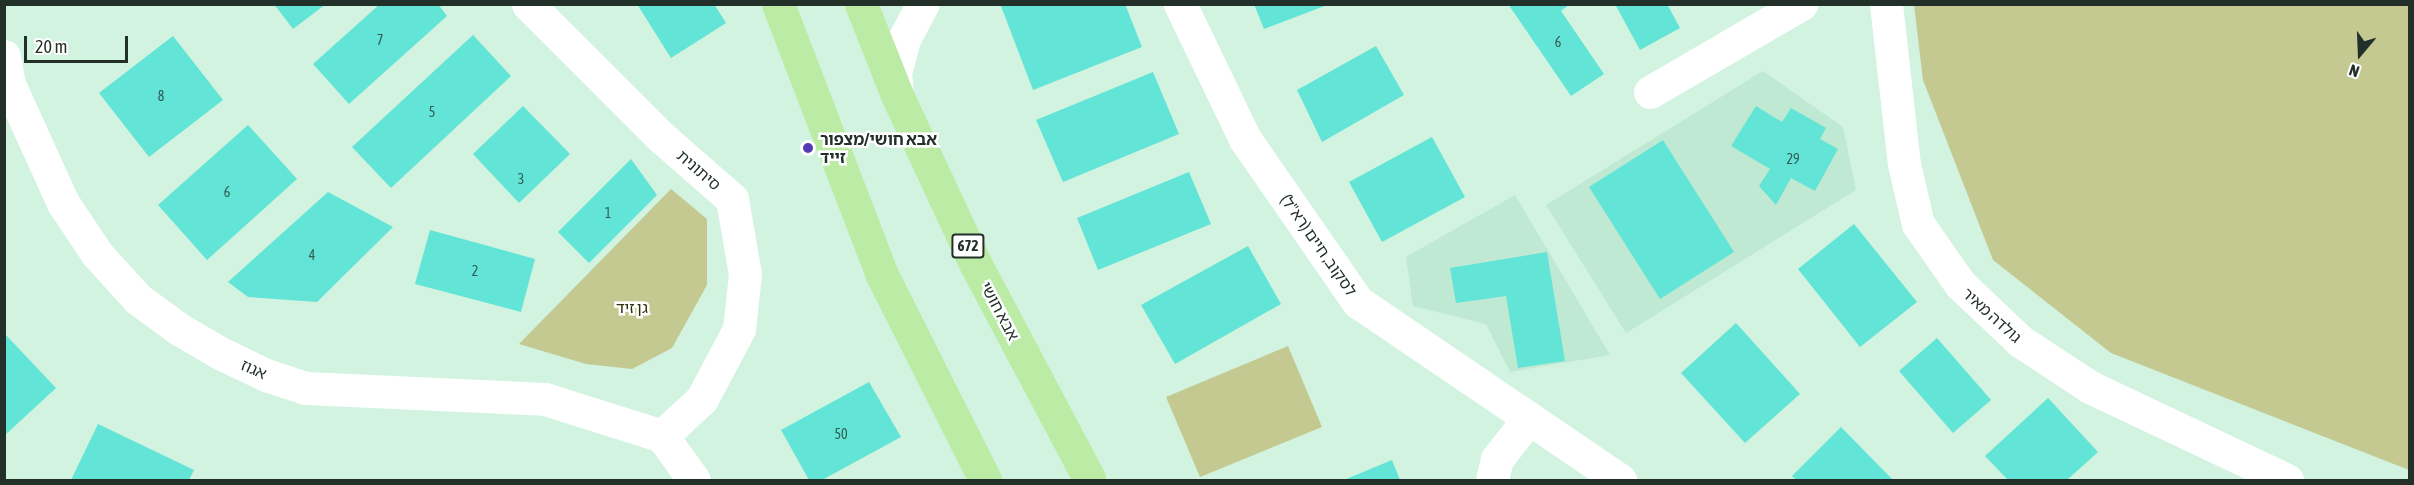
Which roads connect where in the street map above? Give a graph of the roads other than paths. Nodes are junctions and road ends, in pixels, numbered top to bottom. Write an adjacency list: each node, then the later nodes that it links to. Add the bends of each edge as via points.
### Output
1 (528, 4): 12 (street, סיתונית, via 660,136 732,199 745,274 739,330 702,399)
2 (778, 4): 14 (main road, via 881,273)
3 (861, 4): 10 (main road, אבא חושי / 672)
4 (923, 4): 10 (street, via 904,39 895,73)
5 (1180, 4): 11 (street, לסקוב, חיים (רא"ל), via 1245,139 1358,302)
6 (1801, 4): 9 (street)
7 (1886, 4): 18 (street, גולדה מאיר, via 1904,164 1918,224 1959,284 2020,341 2090,387)
8 (4, 56): 12 (street, אגוז, via 9,84 63,203 97,254 138,298 220,353 305,388 545,399)
9 (1650, 92)
10 (897, 95): 15 (main road, אבא חושי / 672, via 976,265)
11 (1529, 418): 16 (street, via 1497,459); 17 (street, לסקוב, חיים (רא"ל))
12 (662, 436): 13 (street)
13 (694, 480)
14 (985, 480)
15 (1090, 480)
16 (1492, 480)
17 (1620, 480)
18 (2287, 480)

